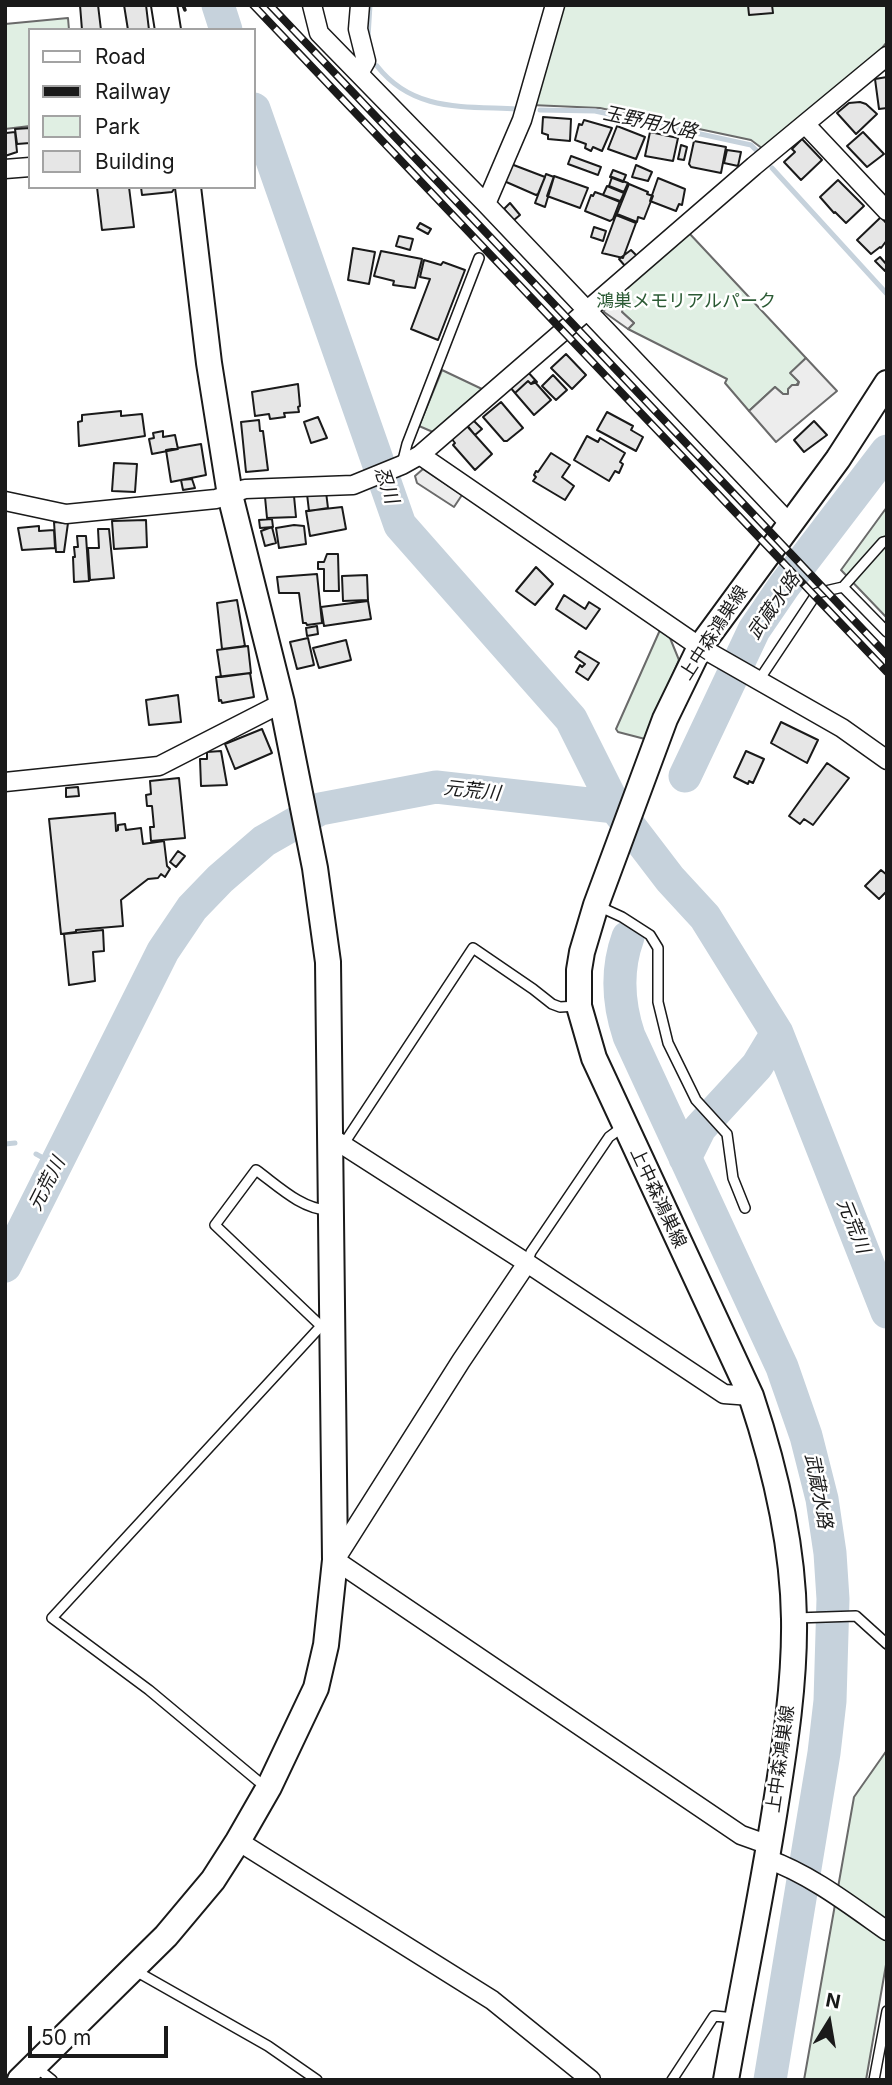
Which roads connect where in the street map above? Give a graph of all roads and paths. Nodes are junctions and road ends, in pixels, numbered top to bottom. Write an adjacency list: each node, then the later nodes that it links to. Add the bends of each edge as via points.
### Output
1 (164, 5): 5 (street)
2 (312, 5): 7 (street, via 319,33)
3 (360, 5): 7 (street, via 358,29 366,61)
4 (555, 5): 12 (street, via 522,120)
5 (168, 28)
6 (887, 56): 8 (street)
7 (359, 73): 12 (street)
8 (805, 124): 13 (street); 15 (street)
9 (28, 167): 10 (street)
10 (5, 170)
11 (188, 189): 19 (street)
12 (486, 204): 15 (street)
13 (887, 211)
14 (479, 258): 18 (lane)
15 (586, 311): 17 (street); 21 (street)
16 (887, 383): 21 (street, 上中森鴻巣線)
17 (420, 455): 18 (street); 25 (street)
18 (402, 466): 19 (street, via 353,485 245,489)
19 (230, 495): 20 (street, via 66,514); 27 (street)
20 (5, 501)
21 (789, 523): 25 (street, 上中森鴻巣線)
22 (887, 541): 23 (lane)
23 (843, 587): 24 (lane); 26 (lane, via 817,593)
24 (887, 632)
25 (708, 652): 26 (street); 30 (street, 上中森鴻巣線, via 680,687)
26 (754, 677): 28 (street)
27 (282, 703): 29 (street, via 159,766); 33 (street, via 315,868 328,962)
28 (887, 760)
29 (5, 782)
30 (599, 898): 31 (street, 上中森鴻巣線, via 579,970); 34 (lane, via 650,935 658,948 657,1002 668,1043 696,1100 727,1134 733,1178)
31 (579, 1006): 32 (street, 上中森鴻巣線, via 594,1058); 33 (lane, via 552,1004 473,948)
32 (624, 1126): 36 (lane, via 609,1137); 38 (street, 上中森鴻巣線)
33 (336, 1141): 35 (street); 36 (street)
34 (745, 1208)
35 (330, 1210): 37 (street); 37 (lane, via 306,1206 256,1170 215,1225)
36 (527, 1262): 38 (street, via 724,1394); 39 (street)
37 (326, 1326): 39 (street); 42 (lane, via 52,1618)
38 (751, 1396): 40 (street, 上中森鴻巣線, via 780,1493)
39 (335, 1560): 42 (street, via 326,1645 316,1688); 44 (street)
40 (804, 1618): 41 (lane, via 856,1616); 44 (street, 上中森鴻巣線)
41 (887, 1644)
42 (269, 1787): 43 (street)
43 (238, 1841): 46 (street, via 213,1880); 51 (street, via 492,2000)
44 (773, 1856): 45 (street); 48 (street, 上中森鴻巣線)
45 (887, 1931)
46 (133, 1969): 49 (street); 50 (lane, via 268,2046)
47 (887, 2011): 54 (lane)
48 (737, 2018): 52 (lane, via 714,2016); 53 (street, 上中森鴻巣線)
49 (35, 2075)
50 (317, 2080)
51 (591, 2080)
52 (672, 2080)
53 (726, 2080)
54 (874, 2080)

